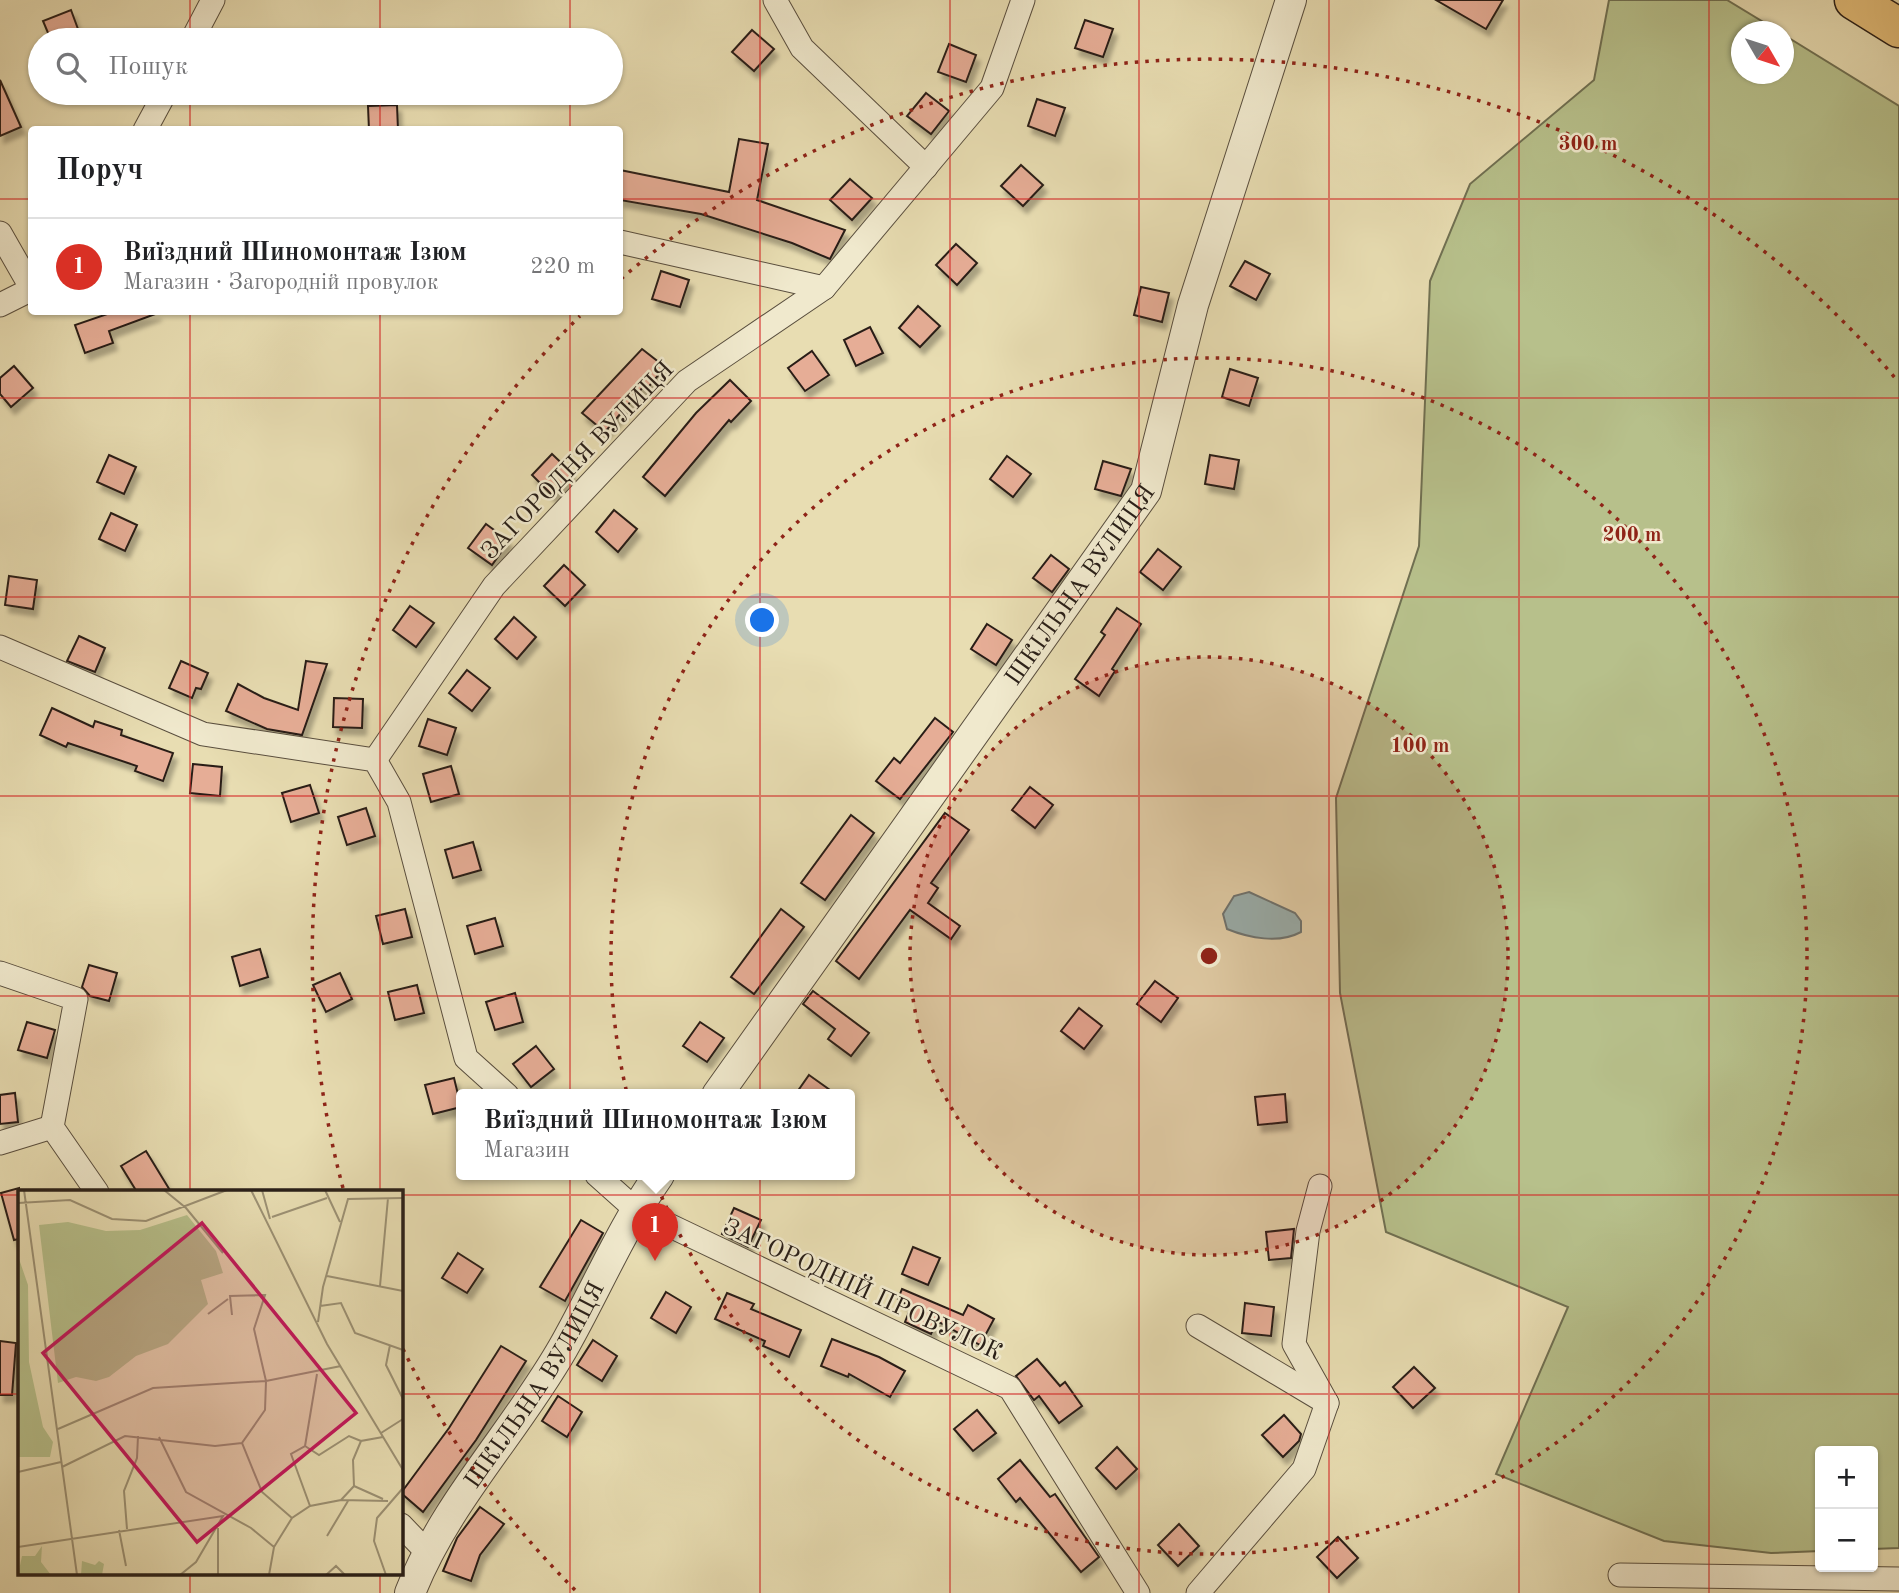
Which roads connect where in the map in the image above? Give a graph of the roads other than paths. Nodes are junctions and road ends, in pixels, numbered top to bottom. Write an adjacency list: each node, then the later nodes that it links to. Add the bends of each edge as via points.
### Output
1 (213, 0): 6 (street)
2 (775, 0): 10 (street, via 802,48)
3 (1023, 0): 10 (street, ЗАГОРОДНЯ ВУЛИЦЯ, via 992,88)
4 (1291, 0): 21 (street, ШКІЛЬНА ВУЛИЦЯ, via 1193,305 1146,491)
5 (1854, 0): 7 (highway)
6 (198, 28)
7 (1899, 28)
8 (158, 105): 9 (street)
9 (147, 126)
10 (926, 167): 14 (street, ЗАГОРОДНЯ ВУЛИЦЯ)
11 (0, 233): 13 (street)
12 (623, 243): 14 (street)
13 (28, 282)
14 (824, 288): 18 (street, ЗАГОРОДНЯ ВУЛИЦЯ, via 687,381 494,586)
15 (28, 291): 16 (street)
16 (0, 305)
17 (0, 647): 18 (street, via 203,734)
18 (375, 760): 20 (street, via 399,802 466,1058)
19 (0, 973): 22 (street, via 76,999)
20 (500, 1089)
21 (721, 1089)
22 (52, 1126): 23 (street); 27 (street)
23 (0, 1143)
24 (603, 1180): 28 (street, ЗАГОРОДНІЙ ПРОВУЛОК)
25 (655, 1180): 28 (street, ШКІЛЬНА ВУЛИЦЯ)
26 (1320, 1186): 30 (street, via 1308,1231 1294,1343)
27 (96, 1190)
28 (635, 1209): 32 (street, ШКІЛЬНА ВУЛИЦЯ, via 562,1350); 36 (street, ЗАГОРОДНІЙ ПРОВУЛОК, via 1010,1388)
29 (1198, 1326): 30 (street)
30 (1327, 1403): 37 (street, via 1304,1469)
31 (402, 1526): 32 (street)
32 (426, 1550): 35 (street, ШКІЛЬНА ВУЛИЦЯ)
33 (1620, 1575): 34 (street)
34 (1899, 1579)
35 (410, 1593)
36 (1138, 1593)
37 (1198, 1593)

